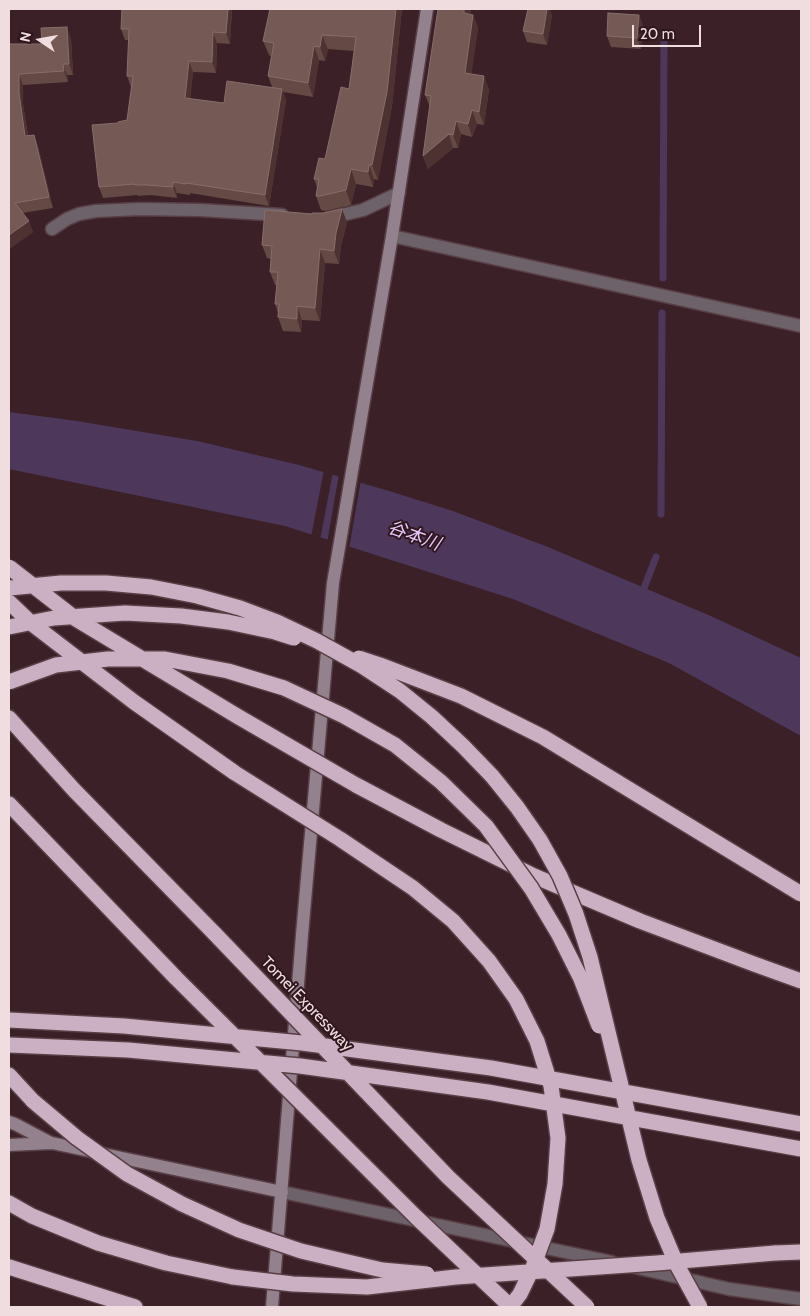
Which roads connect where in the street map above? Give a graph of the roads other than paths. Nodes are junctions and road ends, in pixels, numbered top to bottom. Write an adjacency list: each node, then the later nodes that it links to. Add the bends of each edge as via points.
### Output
1 (427, 9): 2 (street)
2 (399, 193): 4 (street, via 363,210 326,219); 6 (street)
3 (297, 217): 5 (street, via 139,209 79,214)
4 (316, 218)
5 (52, 229)
6 (392, 236): 7 (street); 26 (street, via 333,583)
7 (801, 326)
8 (9, 567): 16 (highway, bridge, via 76,619 237,716 441,830 534,876 640,921)
9 (9, 588): 19 (highway, bridge, via 106,583 197,596 277,622 355,662 400,691 432,717 492,776 540,840 576,914)
10 (9, 602): 34 (highway, bridge, via 150,713 413,888 453,921 489,961 516,999 537,1041 551,1086 558,1138 555,1184 546,1229 533,1267)
11 (9, 627): 15 (highway, bridge, via 54,618 124,612 181,616 275,632 380,664 461,696 543,737)
12 (9, 682): 19 (highway, bridge, via 56,665 108,659 165,659 228,671 284,688 344,716 395,746 441,782 486,826 531,888 581,980)
13 (9, 718): 35 (highway, Tomei Expressway, bridge, via 74,790 448,1177)
14 (9, 804): 34 (highway, bridge, via 176,978)
15 (801, 894)
16 (801, 981)
17 (9, 1020): 22 (highway, bridge, via 124,1026 302,1043 492,1068)
18 (9, 1045): 25 (highway, bridge, via 128,1050 300,1066 488,1092)
19 (618, 1071): 36 (highway, bridge, via 639,1160 657,1218)
20 (9, 1075): 30 (highway, bridge, via 33,1101 77,1138 127,1174 231,1227 301,1251 382,1270)
21 (9, 1122): 23 (street)
22 (801, 1124)
23 (52, 1143): 24 (street); 26 (street)
24 (9, 1145)
25 (801, 1149)
26 (282, 1192): 31 (street, via 730,1289); 33 (street)
27 (9, 1202): 30 (highway, bridge, via 32,1216 98,1243 166,1263 233,1277 293,1284 367,1287)
28 (801, 1252): 30 (highway, bridge)
29 (9, 1267): 32 (highway)
30 (456, 1277)
31 (801, 1299)
32 (135, 1307)
33 (272, 1307)
34 (510, 1307)
35 (587, 1307)
36 (700, 1307)

